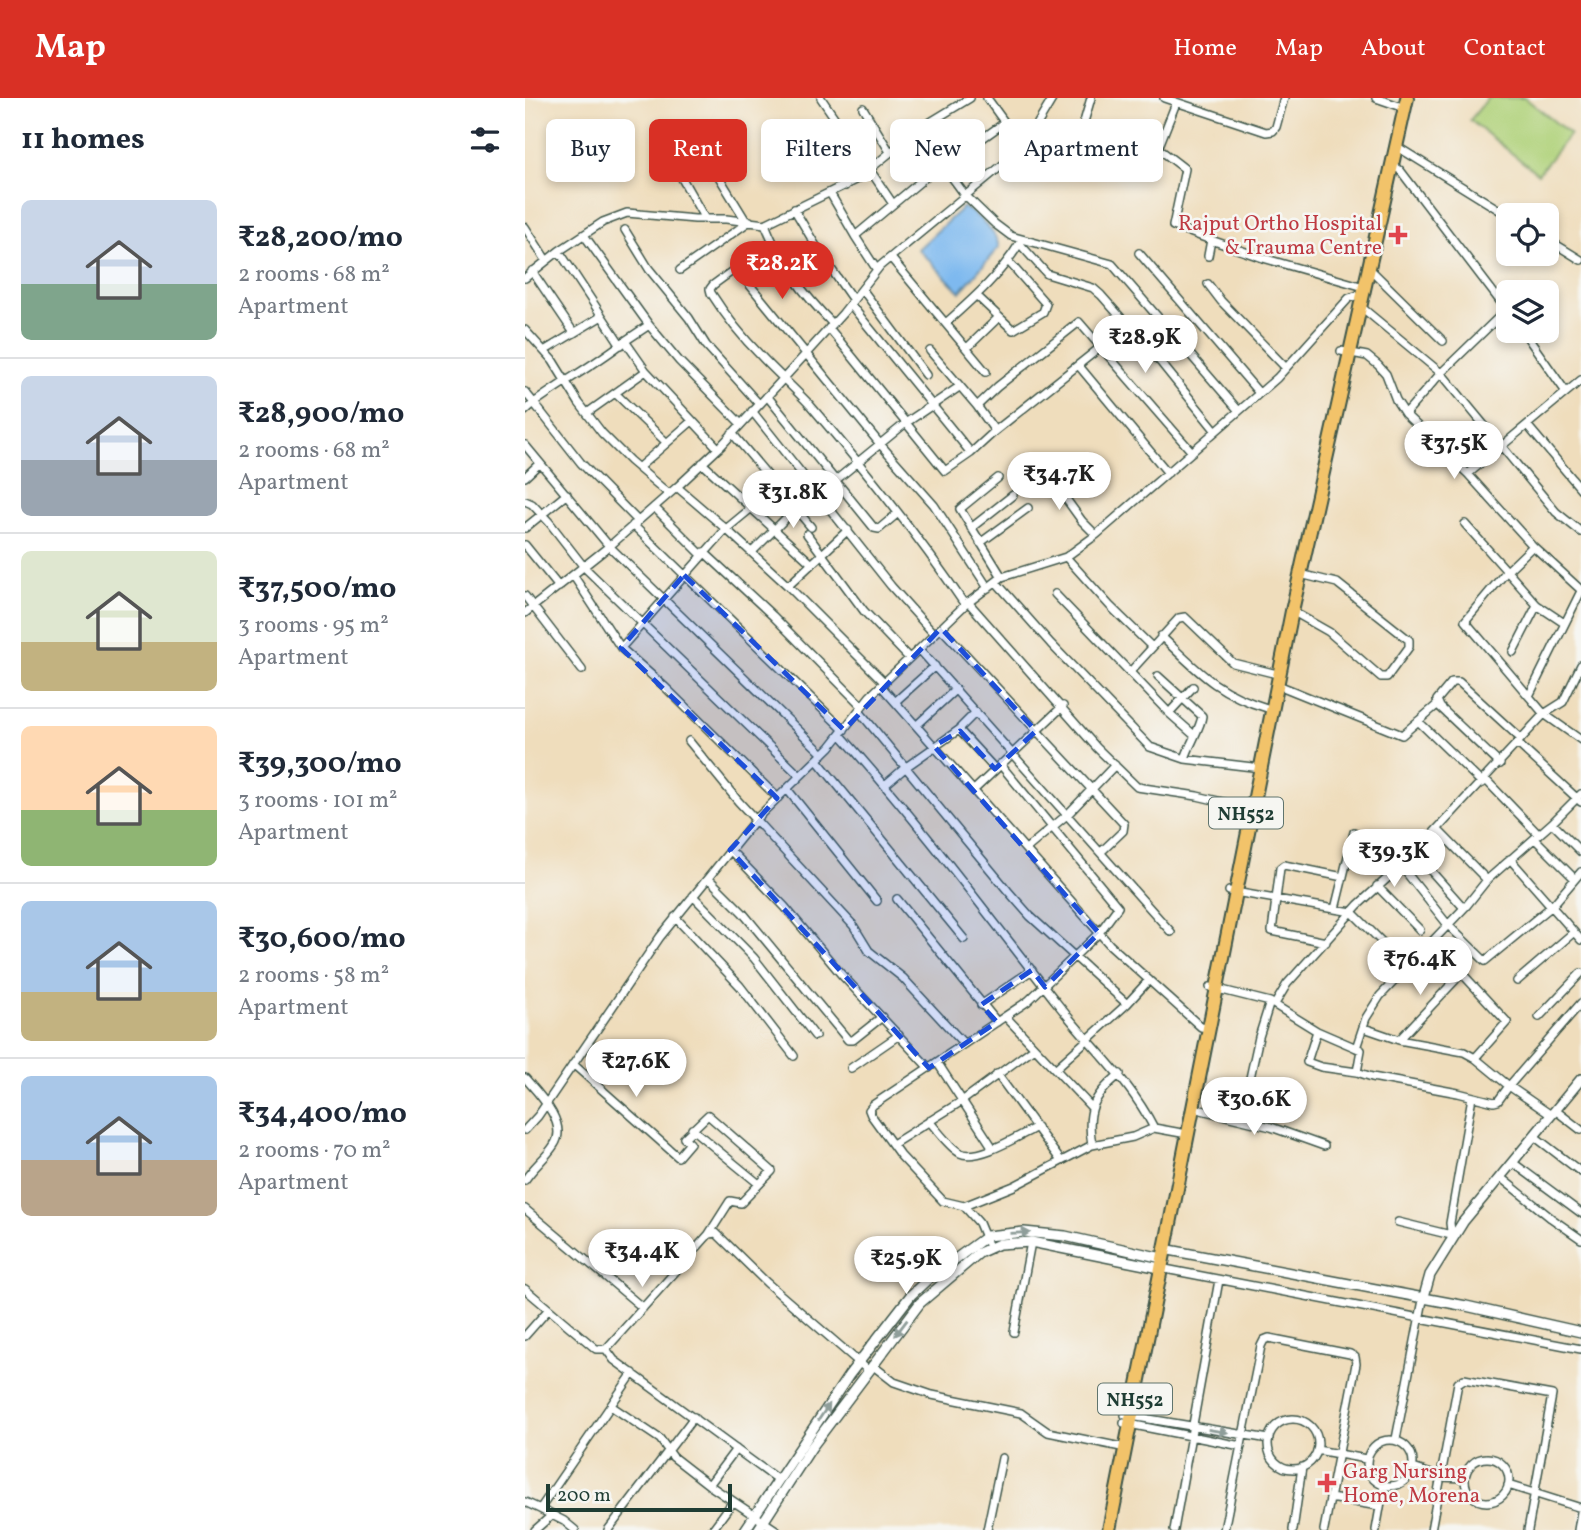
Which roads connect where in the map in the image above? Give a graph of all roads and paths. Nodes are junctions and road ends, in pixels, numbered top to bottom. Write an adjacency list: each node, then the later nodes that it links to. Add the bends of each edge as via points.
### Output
1 (821, 98): 12 (street)
2 (970, 98): 13 (street)
3 (986, 98): 14 (street)
4 (1053, 98): 15 (street)
5 (1091, 98): 16 (street)
6 (1163, 98): 10 (street)
7 (1284, 98): 10 (street, via 1276,127 1266,132)
8 (1376, 98): 9 (street)
9 (1402, 102): 18 (highway, NH552); 61 (highway, NH552)
10 (1176, 103): 17 (street)
11 (863, 108): 19 (street)
12 (835, 119)
13 (935, 119)
14 (1002, 119)
15 (1040, 119)
16 (1085, 119)
17 (1163, 138)
18 (1396, 146): 22 (highway, NH552); 33 (street)
19 (890, 152): 21 (street)
20 (1163, 152): 42 (street, via 1185,169 1173,226)
21 (876, 164)
22 (1391, 165): 53 (highway, NH552); 63 (street, via 1400,170)
23 (999, 167): 31 (street)
24 (843, 182): 29 (street)
25 (851, 182): 29 (street)
26 (876, 182): 32 (street)
27 (921, 182): 32 (street)
28 (955, 182): 31 (street)
29 (845, 186): 30 (street)
30 (831, 193): 34 (street); 41 (street)
31 (965, 195): 44 (street, via 995,225); 49 (street)
32 (893, 204): 41 (street)
33 (1496, 208)
34 (794, 209): 37 (street); 64 (street)
35 (705, 219): 36 (street); 36 (street, via 680,175 708,159); 40 (street, via 627,213)
36 (748, 221): 37 (street); 55 (street)
37 (765, 224): 43 (street)
38 (525, 227): 50 (street)
39 (625, 230): 98 (street, via 706,345)
40 (584, 235): 46 (street); 69 (street)
41 (855, 236): 56 (street)
42 (1211, 240): 48 (street); 61 (street)
43 (772, 242): 54 (street); 70 (street, via 783,265)
44 (1021, 242): 52 (street); 103 (street, via 1112,264); 111 (street, via 1047,274 1093,288 1101,295)
45 (1559, 247): 51 (street)
46 (559, 251): 50 (street); 65 (street)
47 (1139, 253): 94 (street)
48 (1208, 256)
49 (891, 258): 56 (street); 67 (street)
50 (546, 260): 57 (street)
51 (1581, 260)
52 (1009, 262): 62 (street); 66 (street, via 1046,308 1013,330)
53 (1368, 267): 61 (highway, NH552); 73 (street)
54 (736, 268): 81 (street); 88 (street, via 713,285 711,293 736,328)
55 (680, 270)
56 (877, 270): 60 (street)
57 (532, 271): 58 (street); 72 (street)
58 (525, 278)
59 (1208, 284): 83 (street)
60 (862, 289): 64 (street); 87 (street)
61 (1359, 293): 80 (highway, NH552); 83 (street, via 1346,301); 86 (street)
62 (977, 296): 66 (street); 67 (street)
63 (1496, 297)
64 (851, 302): 70 (street); 99 (street)
65 (602, 316): 72 (street); 74 (street)
66 (999, 317): 77 (street)
67 (947, 322): 77 (street)
68 (1496, 322): 86 (street)
69 (649, 325): 74 (street); 108 (street)
70 (831, 326): 81 (street); 107 (street)
71 (525, 330): 78 (street)
72 (574, 333): 78 (street)
73 (1443, 341)
74 (623, 343): 84 (street); 89 (street)
75 (1531, 343): 93 (street)
76 (1102, 346): 82 (street); 100 (street, via 1082,323 1075,323); 118 (street)
77 (967, 348): 85 (street)
78 (544, 351): 89 (street)
79 (930, 351): 91 (street)
80 (1345, 351): 105 (street, via 1367,356 1378,365); 166 (highway, NH552); 196 (highway, NH552)
81 (806, 353): 88 (street); 114 (street)
82 (1079, 366): 110 (street); 125 (street)
83 (1286, 368): 94 (street)
84 (646, 371): 95 (street); 106 (street)
85 (986, 372)
86 (1441, 373): 105 (street); 116 (street)
87 (926, 375)
88 (784, 377): 96 (street); 122 (street)
89 (565, 380): 97 (street); 104 (street)
90 (1581, 380): 93 (street)
91 (959, 387): 99 (street); 100 (street)
92 (525, 392): 97 (street)
93 (1566, 392): 109 (street)
94 (1259, 393): 103 (street)
95 (616, 394): 104 (street); 113 (street)
96 (767, 396): 98 (street); 129 (street)
97 (534, 403): 101 (street); 144 (street)
98 (759, 404): 102 (street)
99 (932, 405): 107 (street); 119 (street)
100 (977, 406): 110 (street)
101 (525, 411)
102 (752, 411): 108 (street); 132 (street)
103 (1239, 411): 111 (street)
104 (587, 413): 123 (street)
105 (1405, 415): 126 (street)
106 (692, 421): 113 (street); 117 (street)
107 (907, 422): 114 (street); 119 (street, via 945,471)
108 (741, 424): 112 (street)
109 (1527, 425): 116 (street); 133 (street)
110 (995, 431): 119 (street)
111 (1216, 431): 118 (street)
112 (732, 433): 117 (street); 131 (street)
113 (666, 442): 123 (street)
114 (880, 444): 122 (street); 172 (street, via 934,505)
115 (525, 445): 120 (street)
116 (1500, 447): 126 (street); 152 (street, via 1556,512)
117 (717, 449): 121 (street)
118 (1192, 452): 125 (street)
119 (971, 453)
120 (540, 463): 127 (street); 134 (street)
121 (702, 463): 130 (street); 139 (street)
122 (859, 463): 129 (street); 142 (street)
123 (638, 468): 135 (street)
124 (1045, 470): 154 (street)
125 (1168, 473): 154 (street)
126 (1468, 474): 158 (street)
127 (525, 477)
128 (998, 478): 148 (street, via 960,506)
129 (836, 481): 142 (street, via 874,528)
130 (677, 487): 135 (street); 149 (street)
131 (777, 487): 139 (street); 140 (street)
132 (815, 489): 140 (street); 151 (street)
133 (1581, 489)
134 (567, 494): 143 (street); 157 (street)
135 (669, 494): 138 (street)
136 (1013, 495): 148 (street)
137 (525, 501): 143 (street)
138 (654, 507): 144 (street); 161 (street)
139 (751, 508): 149 (street); 150 (street)
140 (795, 508): 146 (street); 150 (street)
141 (1028, 508): 155 (street)
142 (898, 513): 177 (street)
143 (542, 514): 147 (street); 164 (street)
144 (635, 523): 157 (street); 168 (street)
145 (1465, 524): 165 (street)
146 (811, 527)
147 (525, 528)
148 (971, 528): 155 (street)
149 (726, 529): 159 (street); 161 (street)
150 (775, 529): 159 (street); 163 (street)
151 (848, 530): 160 (street); 184 (street, via 891,586)
152 (1581, 532)
153 (807, 534): 160 (street)
154 (1095, 535): 162 (street)
155 (981, 543): 169 (street)
156 (525, 545): 171 (street)
157 (609, 546): 164 (street); 176 (street)
158 (1533, 546): 165 (street); 173 (street)
159 (752, 552): 170 (street)
160 (822, 552): 163 (street); 190 (street, via 864,611)
161 (703, 554): 168 (street); 206 (street, via 773,616)
162 (1066, 557): 169 (street); 186 (street)
163 (811, 563): 170 (street)
164 (584, 566): 167 (street); 183 (street)
165 (1506, 572): 178 (street); 201 (street, via 1465,621)
166 (1300, 574): 180 (highway, NH552); 180 (street, via 1337,583 1409,640 1409,647 1387,677 1381,677 1323,628)
167 (573, 575): 171 (street); 187 (street)
168 (684, 576): 176 (street); 215 (street)
169 (999, 579): 172 (street); 223 (street, via 1051,644 1150,747)
170 (788, 586): 198 (street)
171 (559, 587): 179 (street)
172 (988, 588): 177 (street)
173 (1581, 591): 182 (street)
174 (1055, 594): 194 (street)
175 (525, 596): 179 (street)
176 (664, 599): 183 (street); 222 (street)
177 (966, 604): 184 (street); 205 (street)
178 (1537, 605): 182 (street); 189 (street)
179 (534, 606): 181 (street); 193 (street)
180 (1292, 611): 196 (highway, NH552)
181 (525, 613)
182 (1564, 623): 201 (street)
183 (643, 624): 187 (street); 229 (street)
184 (937, 631): 188 (street); 214 (street)
185 (1161, 636): 186 (street); 196 (street, via 1185,617 1233,663); 207 (street, via 1221,690)
186 (1152, 647): 194 (street)
187 (621, 648): 235 (street)
188 (919, 649): 190 (street); 192 (street)
189 (1513, 652)
190 (909, 658): 198 (street)
191 (1581, 665): 197 (street)
192 (935, 666): 200 (street); 203 (street)
193 (582, 670)
194 (1130, 672): 209 (street)
195 (1158, 676): 202 (street)
196 (1276, 679): 207 (highway, NH552); 211 (street, via 1402,735); 228 (highway, NH552)
197 (1577, 681): 210 (street, via 1563,702)
198 (883, 684): 203 (street); 206 (street)
199 (1193, 687): 202 (street)
200 (956, 689): 208 (street); 212 (street)
201 (1529, 696): 210 (street)
202 (1182, 698): 209 (street); 216 (street, via 1203,718)
203 (896, 701): 212 (street)
204 (1438, 704): 211 (street); 219 (street, via 1452,682 1459,682); 224 (street)
205 (1063, 706): 214 (street); 225 (street)
206 (861, 708): 215 (street); 226 (street)
207 (1267, 708): 228 (highway, NH552)
208 (976, 712): 213 (street); 221 (street)
209 (1169, 713): 216 (street)
210 (1544, 715): 217 (street); 219 (street)
211 (1418, 721): 230 (street)
212 (917, 725): 220 (street)
213 (960, 729): 220 (street); 227 (street)
214 (1036, 731): 221 (street); 234 (street)
215 (842, 732): 222 (street); 231 (street)
216 (1194, 735): 223 (street)
217 (1581, 740)
218 (689, 741): 239 (street)
219 (1519, 741): 224 (street); 236 (street)
220 (935, 746): 226 (street); 233 (street)
221 (1012, 752): 227 (street); 238 (street)
222 (820, 757): 229 (street); 273 (street)
223 (1185, 759): 228 (street)
224 (1500, 764): 230 (street)
225 (1115, 765): 234 (street); 237 (street, via 1137,787)
226 (906, 766): 231 (street); 277 (street, via 1008,891)
227 (997, 766): 233 (street); 241 (street)
228 (1258, 767): 237 (highway, NH552)
229 (800, 776): 232 (street)
230 (1483, 781): 242 (street); 244 (street)
231 (885, 785): 279 (street)
232 (786, 789): 235 (street); 262 (street)
233 (974, 790): 245 (street)
234 (1091, 790): 238 (street); 247 (street, via 1124,824 1123,831)
235 (778, 798): 239 (street)
236 (1580, 798): 240 (street)
237 (1250, 808): 258 (highway, NH552)
238 (1067, 814): 241 (street); 247 (street)
239 (756, 819): 246 (street); 301 (street, via 853,925 869,951 903,978)
240 (1552, 823): 244 (street); 248 (street)
241 (1053, 826): 245 (street); 272 (street, via 1116,903 1117,911)
242 (1437, 829): 249 (street); 256 (street)
243 (1354, 832): 254 (street)
244 (1537, 837): 250 (street); 255 (street)
245 (1026, 849): 272 (street)
246 (730, 850): 253 (street); 290 (street)
247 (1101, 852): 270 (street)
248 (1581, 852)
249 (1415, 853): 251 (street); 264 (street)
250 (1510, 859): 256 (street); 263 (street)
251 (1401, 866): 257 (street); 268 (street)
252 (1581, 872): 255 (street)
253 (708, 877): 259 (street); 290 (street, via 848,1040)
254 (1343, 877): 261 (street, via 1281,866); 265 (street)
255 (1575, 879): 263 (street)
256 (1487, 880): 264 (street)
257 (1377, 886): 266 (street); 269 (street)
258 (1233, 891): 261 (street); 285 (highway, NH552)
259 (693, 896): 267 (street); 298 (street, via 754,958)
260 (897, 899): 289 (street)
261 (1276, 899): 265 (street); 275 (street, via 1272,931)
262 (877, 901)
263 (1552, 906): 268 (street, via 1485,961); 271 (street)
264 (1464, 908): 268 (street)
265 (1335, 909): 266 (street)
266 (1352, 912): 275 (street); 278 (street)
267 (675, 917): 304 (street, via 740,986); 307 (street)
268 (1448, 925): 276 (street)
269 (1420, 930)
270 (1171, 932)
271 (1574, 932): 274 (street); 283 (street)
272 (1099, 933): 277 (street); 282 (street)
273 (964, 939)
274 (1581, 940)
275 (1326, 942): 287 (street)
276 (1433, 942): 278 (street); 280 (street)
277 (1075, 956): 284 (street); 286 (street)
278 (1407, 967): 295 (street, via 1377,1000)
279 (1031, 970): 284 (street); 289 (street)
280 (1462, 973): 300 (street); 305 (street, via 1507,1022)
281 (1581, 973): 292 (street)
282 (1149, 980): 286 (street); 294 (street)
283 (1517, 981)
284 (1045, 987): 291 (street); 299 (street)
285 (1213, 987): 287 (street); 294 (highway, NH552)
286 (1127, 1003): 299 (street)
287 (1272, 1003): 296 (street); 323 (street, via 1259,1037)
288 (1581, 1003): 316 (street)
289 (981, 1005): 293 (street)
290 (882, 1017): 297 (street)
291 (1006, 1017): 293 (street); 302 (street)
292 (1539, 1017)
293 (997, 1022): 301 (street)
294 (1205, 1027): 321 (highway, NH552); 330 (highway, NH552)
295 (1364, 1028): 300 (street); 303 (street)
296 (1317, 1031): 303 (street); 311 (street, via 1307,1062)
297 (899, 1035): 308 (street); 309 (street)
298 (815, 1036)
299 (1087, 1040): 310 (street); 313 (street)
300 (1399, 1040): 305 (street)
301 (964, 1044): 306 (street)
302 (1034, 1048): 310 (street); 312 (street)
303 (1356, 1048): 311 (street, via 1361,1050)
304 (794, 1056)
305 (1475, 1058): 316 (street)
306 (937, 1062): 309 (street); 318 (street)
307 (573, 1064): 319 (street); 327 (street, via 678,1157 690,1143 684,1138)
308 (851, 1068)
309 (929, 1068): 332 (street, via 869,1110)
310 (1055, 1069): 320 (street)
311 (1357, 1072): 317 (street)
312 (997, 1074): 318 (street); 325 (street)
313 (1119, 1074): 320 (street, via 1097,1096); 326 (street)
314 (525, 1078): 319 (street)
315 (1580, 1083): 322 (street)
316 (1509, 1086): 317 (street, via 1496,1102); 322 (street)
317 (1472, 1097): 347 (street, via 1450,1223)
318 (962, 1101): 324 (street); 335 (street)
319 (547, 1103): 328 (street); 340 (street, via 558,1127 557,1143)
320 (1092, 1108): 333 (street)
321 (1192, 1108): 323 (street); 330 (highway, NH552)
322 (1553, 1113): 329 (street); 331 (street)
323 (1241, 1119): 334 (street)
324 (929, 1121): 332 (street); 335 (street, via 962,1154)
325 (1037, 1127): 335 (street); 336 (street)
326 (1154, 1128): 330 (street); 333 (street)
327 (692, 1129): 341 (street); 341 (street, via 708,1115 772,1171)
328 (525, 1130)
329 (1581, 1130)
330 (1184, 1134): 351 (highway, NH552)
331 (1534, 1136): 337 (street); 338 (street)
332 (893, 1144): 342 (street, via 943,1201)
333 (1092, 1145): 336 (street)
334 (1324, 1146)
335 (993, 1148)
336 (1061, 1161): 342 (street)
337 (1513, 1162): 339 (street); 344 (street)
338 (1581, 1172)
339 (1500, 1177): 347 (street); 348 (street)
340 (525, 1180)
341 (759, 1184): 346 (street, via 741,1203 730,1201)
342 (964, 1206): 349 (street)
343 (525, 1209): 355 (street)
344 (1581, 1213)
345 (1398, 1222): 347 (street)
346 (709, 1234): 355 (street); 363 (street, via 719,1234 767,1283)
347 (1452, 1237): 354 (street, via 1430,1275)
348 (1581, 1238)
349 (987, 1242): 350 (street); 351 (street, one-way to 351, via 1024,1232 1065,1236); 363 (street, via 917,1288); 364 (street, one-way to 364, via 920,1303)
350 (1031, 1242): 351 (street); 358 (street)
351 (1160, 1260): 352 (street); 354 (street); 368 (highway, NH552)
352 (1219, 1280): 357 (street); 369 (street)
353 (525, 1289): 356 (street)
354 (1423, 1300): 357 (street); 359 (street)
355 (643, 1308): 361 (street)
356 (548, 1310): 360 (street); 361 (street, via 596,1349)
357 (1418, 1319): 362 (street); 372 (street)
358 (1014, 1332)
359 (1581, 1332)
360 (525, 1336)
361 (606, 1349): 365 (street)
362 (1581, 1349)
363 (859, 1363): 364 (street); 385 (street, one-way to 363)
364 (870, 1368): 375 (street, via 932,1395 1021,1413 1048,1432); 398 (street)
365 (633, 1373): 366 (street); 367 (street)
366 (611, 1406): 377 (street, via 660,1439); 394 (street)
367 (694, 1417): 374 (street); 377 (street)
368 (1128, 1419): 369 (street); 375 (highway, NH552)
369 (1192, 1431): 370 (street, one-way to 370); 373 (street); 408 (street)
370 (1244, 1435): 371 (street); 373 (street); 378 (street, via 1264,1340 1350,1354 1356,1364)
371 (1269, 1439): 376 (street, via 1274,1427 1299,1419 1317,1437); 381 (street, via 1274,1460 1293,1469)
372 (1396, 1440): 380 (street, via 1383,1440); 382 (street, via 1413,1455)
373 (1241, 1446): 409 (street)
374 (736, 1448): 385 (street); 386 (street)
375 (1123, 1448): 406 (highway, NH552); 407 (highway, NH552)
376 (1317, 1450): 378 (street); 381 (street)
377 (669, 1452): 386 (street); 401 (street)
378 (1338, 1455): 380 (street); 390 (street)
379 (1002, 1458): 405 (street)
380 (1362, 1458): 387 (street, via 1372,1478)
381 (1302, 1467): 410 (street)
382 (1413, 1468): 383 (street); 387 (street, via 1401,1484)
383 (1440, 1477): 384 (street); 389 (street, via 1461,1379 1549,1393 1553,1401); 413 (street)
384 (1464, 1479): 388 (street, via 1468,1493 1487,1503 1500,1498); 388 (street, via 1469,1467 1490,1458 1501,1463)
385 (778, 1480): 397 (street)
386 (709, 1485): 392 (street)
387 (1384, 1485): 393 (street)
388 (1508, 1486): 389 (street)
389 (1534, 1494): 395 (street); 414 (street)
390 (1330, 1498): 393 (street); 411 (street)
391 (525, 1502): 394 (street)
392 (732, 1503): 397 (street); 402 (street)
393 (1379, 1506): 412 (street)
394 (539, 1508): 396 (street); 399 (street)
395 (1581, 1510): 415 (street)
396 (552, 1515): 399 (street); 400 (street)
397 (754, 1516): 398 (street); 403 (street)
398 (761, 1526): 404 (street)
399 (539, 1527)
400 (575, 1530)
401 (608, 1530)
402 (712, 1530)
403 (745, 1530)
404 (776, 1530)
405 (987, 1530)
406 (1102, 1530)
407 (1108, 1530)
408 (1174, 1530)
409 (1224, 1530)
410 (1293, 1530)
411 (1324, 1530)
412 (1376, 1530)
413 (1431, 1530)
414 (1528, 1530)
415 (1578, 1530)

